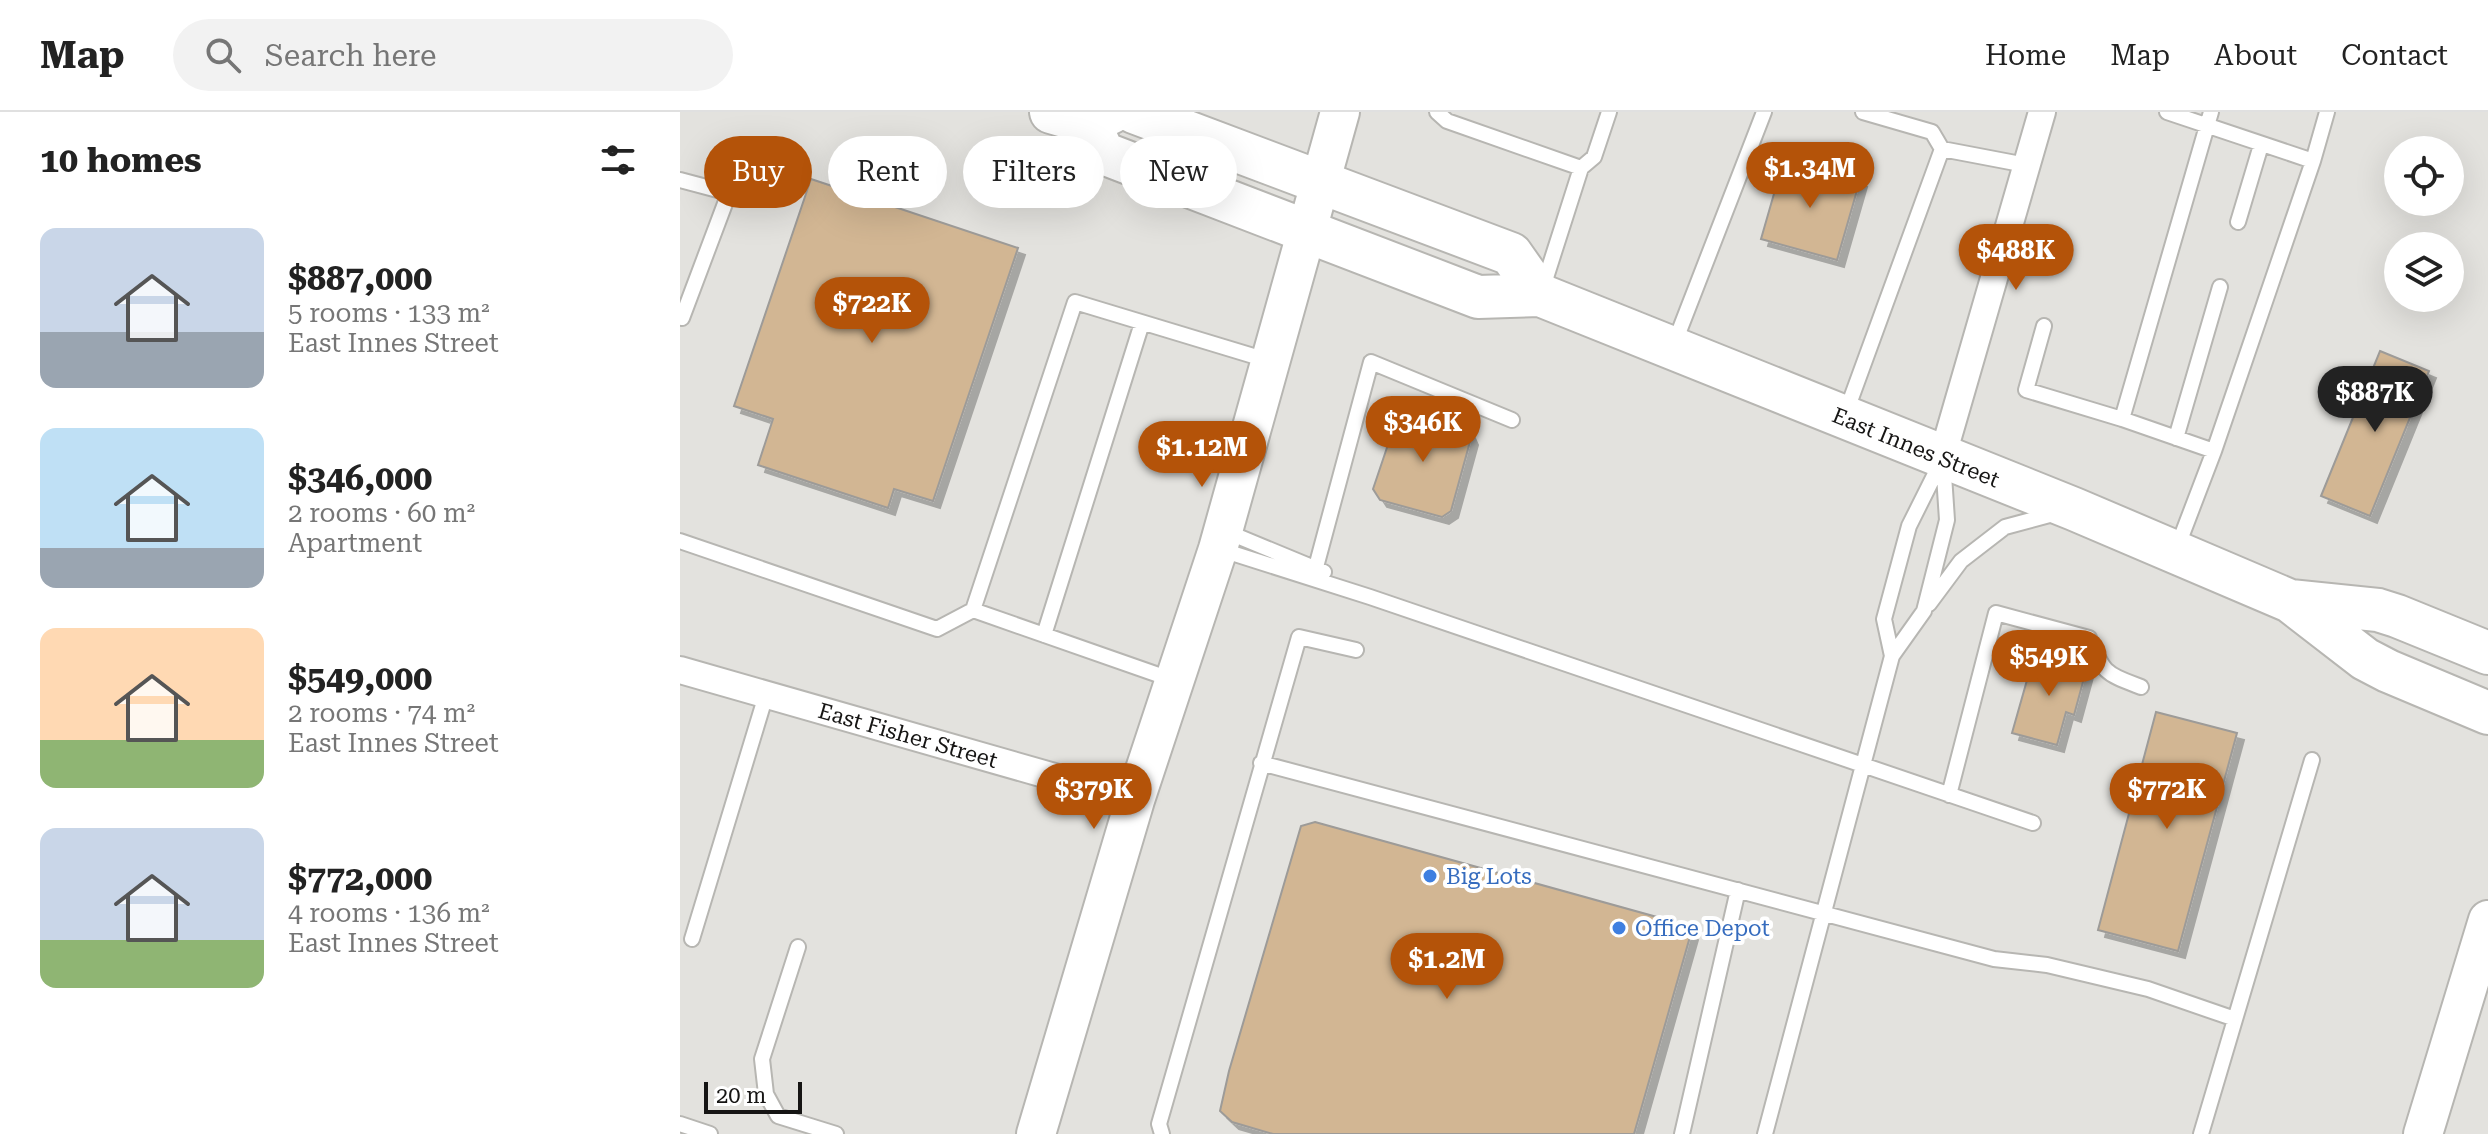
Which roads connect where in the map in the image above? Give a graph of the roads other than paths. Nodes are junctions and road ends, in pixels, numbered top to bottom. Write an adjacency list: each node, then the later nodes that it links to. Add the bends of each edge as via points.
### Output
1 (1134, 112): 19 (main road)
2 (1340, 112): 19 (street)
3 (1437, 112): 17 (lane, via 1447,121)
4 (1609, 112): 17 (lane, via 1594,157)
5 (1764, 112): 27 (lane)
6 (1863, 112): 14 (lane, via 1932,132)
7 (2042, 112): 16 (street)
8 (2167, 112): 12 (lane)
9 (2211, 112): 12 (lane)
10 (2327, 112): 15 (lane)
11 (1084, 116): 21 (main road, East Innes Street, via 1103,153)
12 (2206, 127): 13 (lane); 30 (lane)
13 (2261, 145): 15 (lane); 20 (lane)
14 (1942, 149): 16 (lane); 29 (lane)
15 (2313, 161): 33 (lane)
16 (2026, 165): 34 (street)
17 (1581, 168): 23 (lane)
18 (680, 180): 24 (lane, via 729,193)
19 (1321, 181): 21 (street); 23 (main road, via 1511,254)
20 (2238, 222)
21 (1307, 232): 23 (main road, East Innes Street, via 1478,297); 28 (street)
22 (2220, 287): 32 (lane)
23 (1540, 295): 27 (main road, East Innes Street)
24 (680, 317)
25 (1142, 323): 28 (lane); 42 (lane, via 1075,302); 44 (lane)
26 (2044, 326): 30 (lane, via 2026,390)
27 (1672, 349): 29 (main road, East Innes Street)
28 (1270, 361): 36 (street)
29 (1844, 419): 34 (main road, East Innes Street)
30 (2122, 419): 32 (lane)
31 (1512, 420): 39 (lane, via 1371,362)
32 (2176, 438): 33 (lane)
33 (2214, 451): 38 (lane)
34 (1942, 458): 35 (main road, East Innes Street); 43 (lane, via 1947,520); 47 (lane, via 1909,526 1884,619)
35 (2074, 509): 38 (main road, East Innes Street); 43 (lane, via 2005,527 1961,561)
36 (1220, 539): 39 (lane); 40 (lane); 49 (street)
37 (680, 541): 42 (lane, via 937,629)
38 (2176, 552): 41 (main road, East Innes Street)
39 (1316, 567): 40 (lane)
40 (1354, 592): 55 (lane)
41 (2290, 601): 46 (main road, East Innes Street, via 2378,610); 52 (main road, East Innes Street, via 2365,659)
42 (973, 610): 44 (lane)
43 (1924, 611): 47 (lane)
44 (1044, 635): 49 (lane)
45 (1356, 650): 54 (lane, via 1299,637)
46 (2488, 653)
47 (1892, 656): 55 (lane)
48 (680, 670): 51 (street, East Fisher Street)
49 (1174, 680): 57 (street)
50 (2141, 687): 56 (lane, via 2110,675 2089,638 1996,613)
51 (766, 695): 57 (street, East Fisher Street); 62 (lane)
52 (2488, 713)
53 (2312, 760): 64 (lane)
54 (1261, 763): 59 (lane); 69 (lane, via 1159,1124)
55 (1863, 765): 56 (lane); 60 (lane)
56 (1949, 795): 58 (lane)
57 (1135, 800): 68 (street)
58 (2033, 823)
59 (1738, 890): 60 (lane); 70 (lane)
60 (1823, 913): 64 (lane, via 1994,959 2047,965 2148,989); 71 (lane)
61 (2488, 920): 73 (street)
62 (692, 939)
63 (798, 947): 67 (lane, via 762,1059 766,1094 778,1116)
64 (2235, 1019): 72 (lane)
65 (680, 1124): 66 (lane)
66 (710, 1134)
67 (836, 1134)
68 (1036, 1134)
69 (1162, 1134)
70 (1682, 1134)
71 (1765, 1134)
72 (2201, 1134)
73 (2423, 1134)

